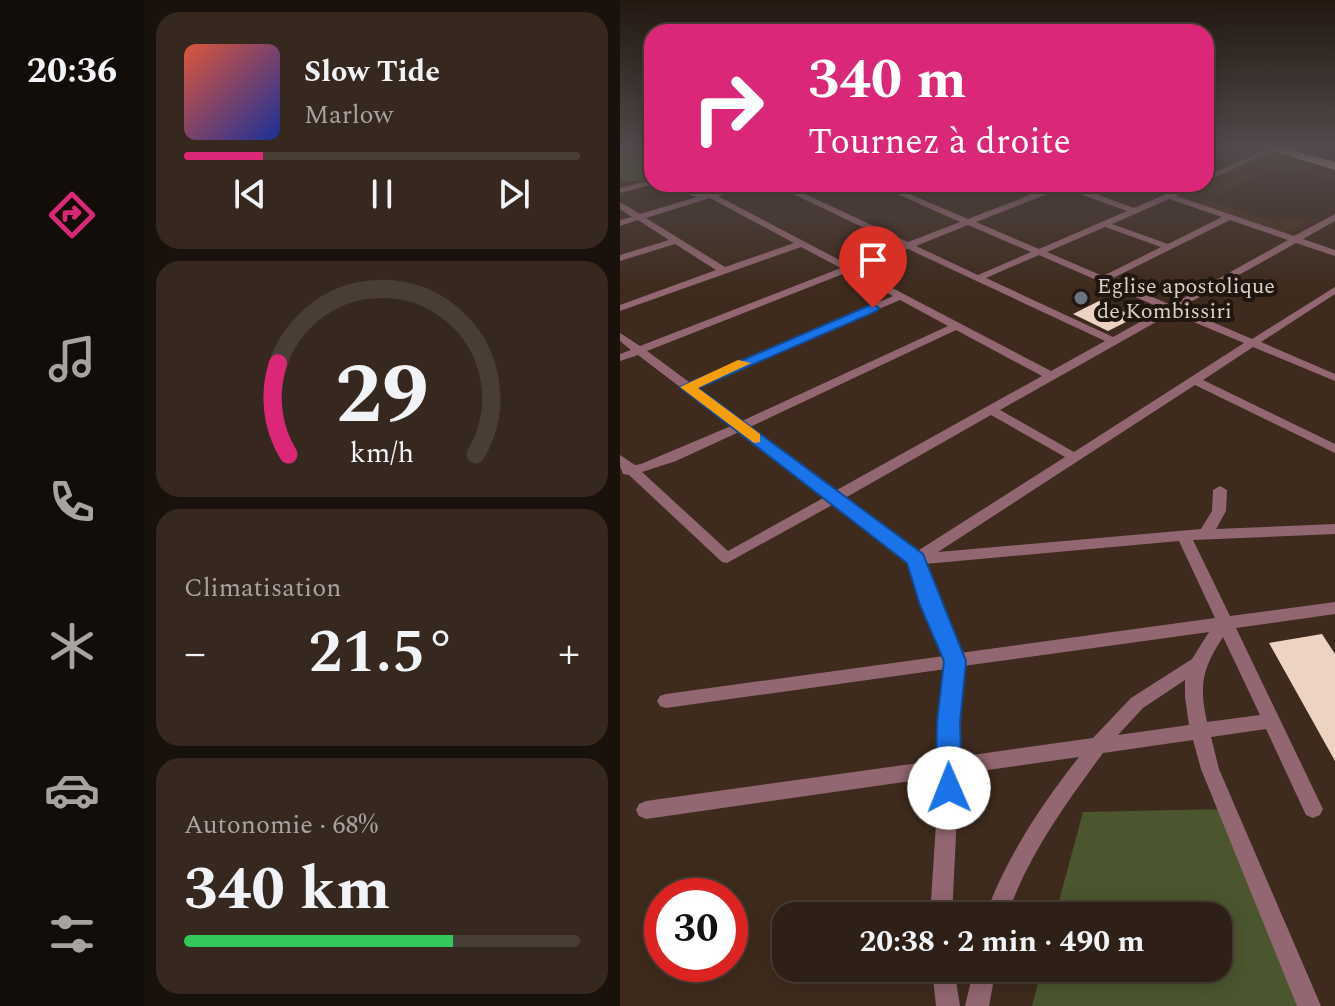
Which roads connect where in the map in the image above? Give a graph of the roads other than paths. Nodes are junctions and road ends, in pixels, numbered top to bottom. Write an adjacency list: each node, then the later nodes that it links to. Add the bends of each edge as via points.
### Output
1 (704, 195): 7 (street)
2 (712, 195): 7 (street)
3 (800, 195): 20 (street)
4 (906, 195): 14 (street)
5 (1038, 195): 14 (street)
6 (1093, 195): 10 (street)
7 (708, 196): 11 (street); 19 (street)
8 (1168, 196): 10 (street); 12 (street)
9 (620, 205): 11 (street)
10 (1135, 211): 16 (street)
11 (641, 217): 15 (street); 18 (street)
12 (1229, 217): 17 (street); 21 (street)
13 (1335, 217): 17 (street)
14 (967, 222): 20 (street); 22 (street)
15 (620, 223)
16 (1105, 224): 21 (street); 22 (street)
17 (1296, 239): 23 (street); 32 (street)
18 (677, 240): 24 (street); 26 (street)
19 (800, 244): 25 (street); 26 (street)
20 (908, 245): 25 (street); 27 (street)
21 (1168, 247): 28 (street)
22 (1038, 253): 27 (street); 28 (street)
23 (1335, 253)
24 (620, 258)
25 (847, 269): 30 (street); 37 (street)
26 (724, 271): 31 (street)
27 (979, 278): 35 (street)
28 (1102, 280): 32 (street)
29 (1335, 290): 36 (street)
30 (899, 297): 33 (street); 42 (street)
31 (620, 308)
32 (1171, 309): 35 (street); 36 (street)
33 (956, 326): 39 (street); 44 (street)
34 (620, 336): 37 (street)
35 (1113, 341): 39 (street)
36 (1252, 343): 40 (street); 41 (street)
37 (639, 351): 38 (street); 42 (street)
38 (620, 358)
39 (1051, 376): 43 (street)
40 (1335, 378)
41 (1194, 380): 45 (street); 46 (street)
42 (687, 387): 44 (street)
43 (991, 410): 46 (street); 50 (street)
44 (740, 427): 48 (street); 50 (street)
45 (1335, 449)
46 (1074, 457): 54 (street)
47 (620, 459): 48 (street)
48 (624, 473): 50 (street, via 727,558)
49 (1220, 490): 52 (street, via 1219,511)
50 (834, 498): 54 (street)
51 (1335, 529): 52 (street)
52 (1205, 534): 53 (street)
53 (1184, 536): 54 (street); 56 (street)
54 (916, 559): 57 (street)
55 (1335, 608): 56 (street)
56 (1225, 622): 57 (street); 58 (street); 60 (street)
57 (955, 661): 59 (street); 63 (street)
58 (1199, 663): 61 (street, via 1193,680); 62 (street, via 1135,704)
59 (666, 701)
60 (1271, 721): 61 (street); 64 (street)
61 (1201, 731): 62 (street); 72 (street, via 1210,769)
62 (1099, 746): 63 (street); 67 (street, via 1022,857)
63 (949, 767): 65 (street); 66 (street)
64 (1313, 809)
65 (646, 810)
66 (942, 902)
67 (1000, 902)
68 (945, 982): 70 (street)
69 (982, 982): 71 (street)
70 (948, 1006)
71 (977, 1006)
72 (1309, 1006)

